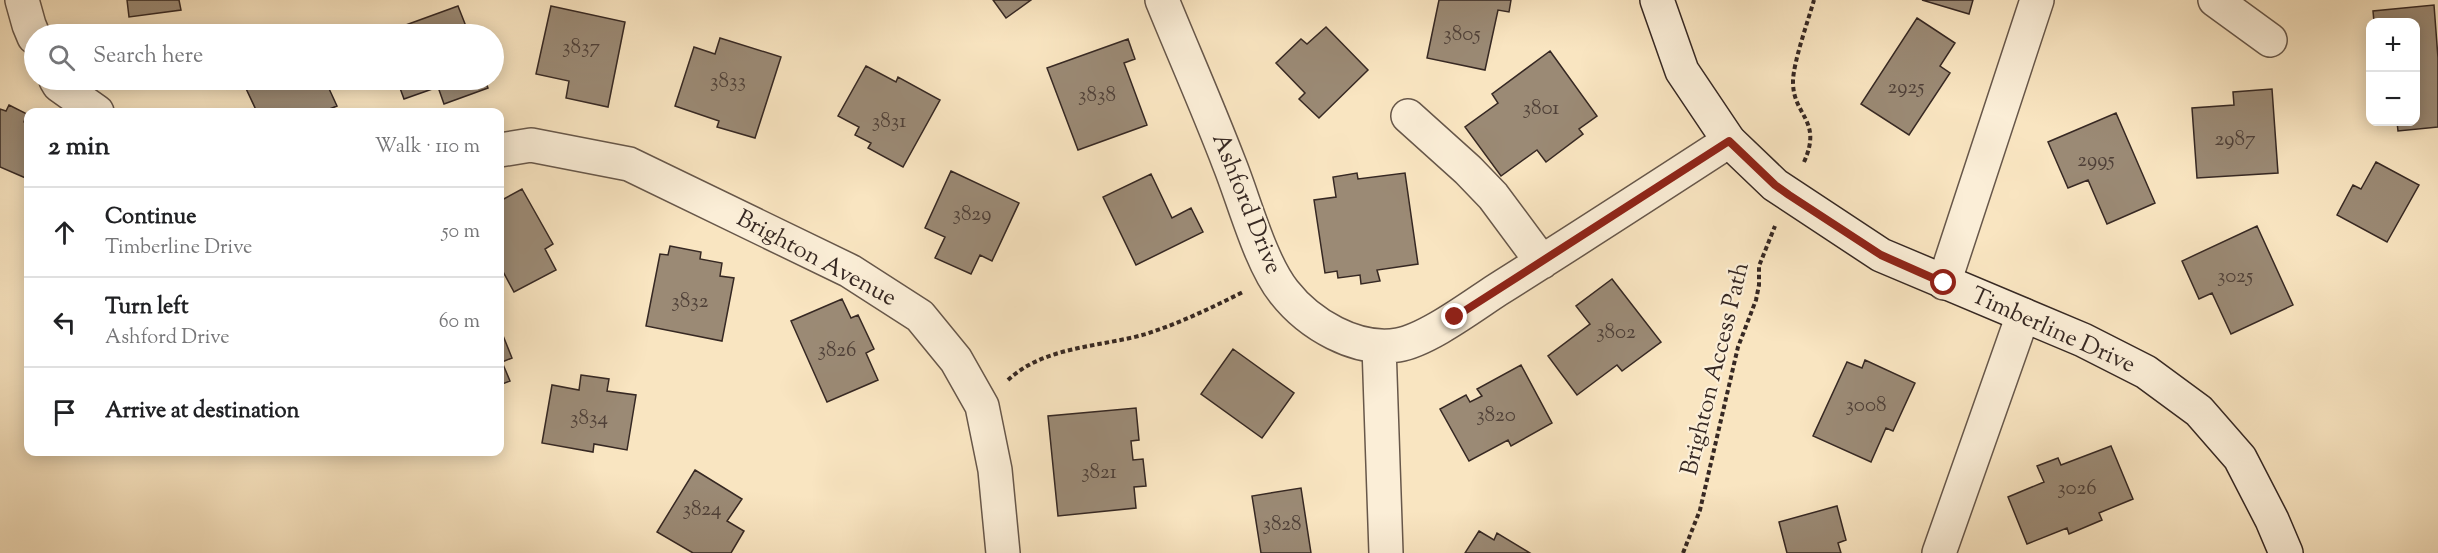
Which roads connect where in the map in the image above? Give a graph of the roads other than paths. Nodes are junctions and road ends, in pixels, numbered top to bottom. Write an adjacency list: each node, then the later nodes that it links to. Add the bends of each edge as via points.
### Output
1 (22, 0): 6 (street)
2 (1162, 0): 16 (street, Ashford Drive, via 1270,270 1284,292 1326,329)
3 (1657, 0): 11 (street, Timberline Drive, via 1682,71)
4 (2037, 0): 14 (street, Timberline Drive)
5 (2215, 0): 7 (street)
6 (28, 24)
7 (2270, 40)
8 (66, 90): 9 (street)
9 (91, 108)
10 (1408, 116): 13 (street, via 1493,196)
11 (1729, 141): 13 (street, Ashford Drive); 14 (street, Timberline Drive, via 1789,195 1881,255)
12 (504, 149): 18 (street, Brighton Avenue, via 531,145 629,164 850,271 920,316 956,360 982,406 995,470)
13 (1542, 262): 16 (street, Ashford Drive, via 1424,335 1401,344)
14 (1944, 283): 15 (street, Timberline Drive)
15 (2023, 315): 17 (street); 20 (street, Timberline Drive, via 2146,372 2199,411 2240,458)
16 (1379, 346): 19 (street)
17 (1947, 549)
18 (1003, 553)
19 (1386, 553)
20 (2286, 553)

